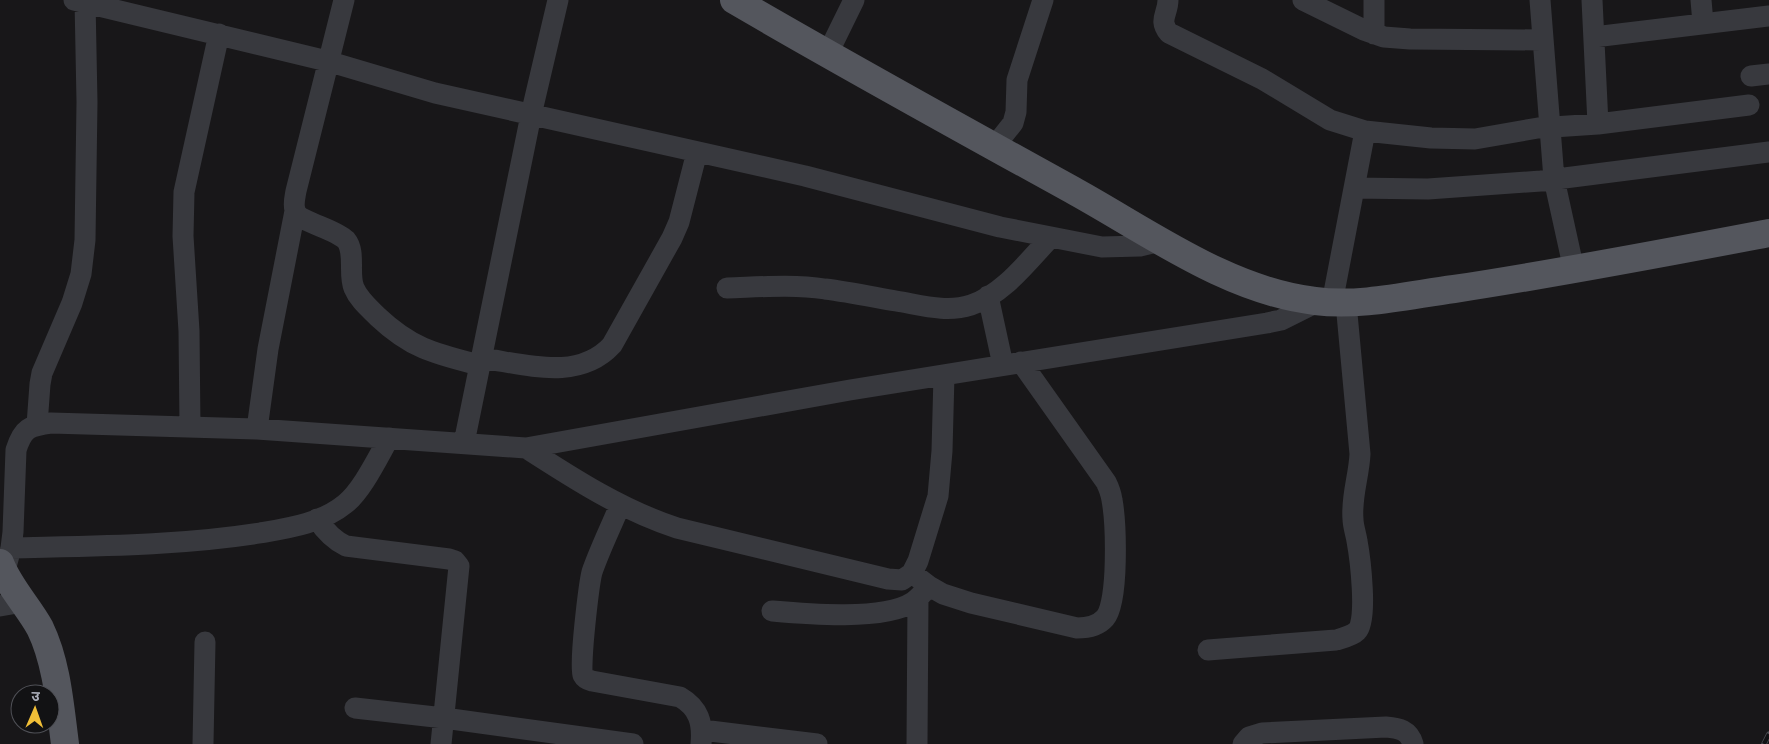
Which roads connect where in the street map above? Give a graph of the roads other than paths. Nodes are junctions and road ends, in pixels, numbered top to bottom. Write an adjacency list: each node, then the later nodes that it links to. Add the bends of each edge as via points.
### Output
1 (344, 0): 20 (street)
2 (558, 0): 22 (street)
3 (734, 0): 19 (main road)
4 (854, 0): 19 (street)
5 (1043, 0): 26 (street, via 1017,80 1016,112)
6 (1168, 0): 25 (street, via 1163,22 1168,33 1262,79 1330,120)
7 (1303, 0): 16 (street)
8 (1374, 0): 16 (street)
9 (1540, 0): 18 (street)
10 (1592, 0): 17 (street)
11 (1701, 0): 14 (street)
12 (81, 1): 15 (street); 42 (street, via 87,111 85,240 81,274 72,303 42,374)
13 (1769, 16): 14 (street)
14 (1703, 24): 17 (street)
15 (219, 34): 20 (street); 43 (street, via 184,192)
16 (1374, 34): 18 (street, via 1396,39)
17 (1594, 36): 23 (street)
18 (1542, 40): 24 (street)
19 (827, 55): 26 (main road)
20 (328, 60): 22 (street, via 435,93); 31 (street, via 296,191)
21 (1749, 105): 23 (street)
22 (531, 115): 27 (street); 39 (street)
23 (1598, 124): 24 (street)
24 (1549, 127): 25 (street, via 1475,139); 29 (street)
25 (1365, 131): 30 (street)
26 (994, 147): 34 (main road)
27 (697, 152): 33 (street); 39 (street, via 672,238 612,345 604,353 586,364 563,368)
28 (1769, 152): 29 (street)
29 (1554, 179): 30 (street, via 1428,189); 35 (street)
30 (1354, 188): 38 (street)
31 (295, 210): 39 (street, via 298,216 339,234 347,242 353,287 390,328 412,344 434,353); 44 (street, via 268,350)
32 (1769, 233): 35 (main road)
33 (1051, 237): 34 (street, via 1102,247 1140,246); 37 (street, via 1006,283)
34 (1161, 241): 38 (main road, via 1220,272 1265,290 1297,299)
35 (1574, 270): 38 (main road, via 1386,299)
36 (727, 288): 37 (street, via 824,288 947,309 972,304)
37 (988, 296): 40 (street)
38 (1332, 302): 40 (street, via 1267,323); 56 (street, via 1360,454 1352,519 1363,598 1362,624 1350,636 1336,640)
39 (480, 362): 46 (street)
40 (1012, 364): 41 (street); 52 (street, via 1110,491 1114,593 1110,609 1097,624 1077,628)
41 (944, 375): 47 (street); 51 (street, via 938,496)
42 (37, 425): 43 (street); 50 (street, via 26,429 16,450)
43 (190, 427): 44 (street)
44 (257, 429): 45 (street)
45 (389, 438): 46 (street); 49 (street, via 355,495 335,511)
46 (464, 443): 47 (street)
47 (526, 448): 48 (street)
48 (620, 505): 51 (street, via 677,528 879,577 902,580); 59 (street, via 590,582 584,677 680,696 698,713)
49 (317, 519): 50 (street, via 280,529 200,540 114,545); 58 (street, via 335,541 346,546 449,559 459,566)
50 (5, 562): 53 (main road)
51 (912, 573): 52 (street)
52 (924, 592): 54 (street, via 905,607 871,613 821,615); 65 (street)
53 (11, 604): 60 (main road, via 40,628 56,680)
54 (772, 611)
55 (205, 642): 61 (street)
56 (1208, 650)
57 (355, 708): 58 (street)
58 (444, 718): 62 (street); 63 (street)
59 (702, 737): 64 (street)
60 (65, 744)
61 (203, 744)
62 (441, 744)
63 (633, 744)
64 (817, 744)
65 (917, 744)
66 (1243, 744): 67 (street, via 1250,736 1262,733 1386,727 1403,730)
67 (1413, 744)

